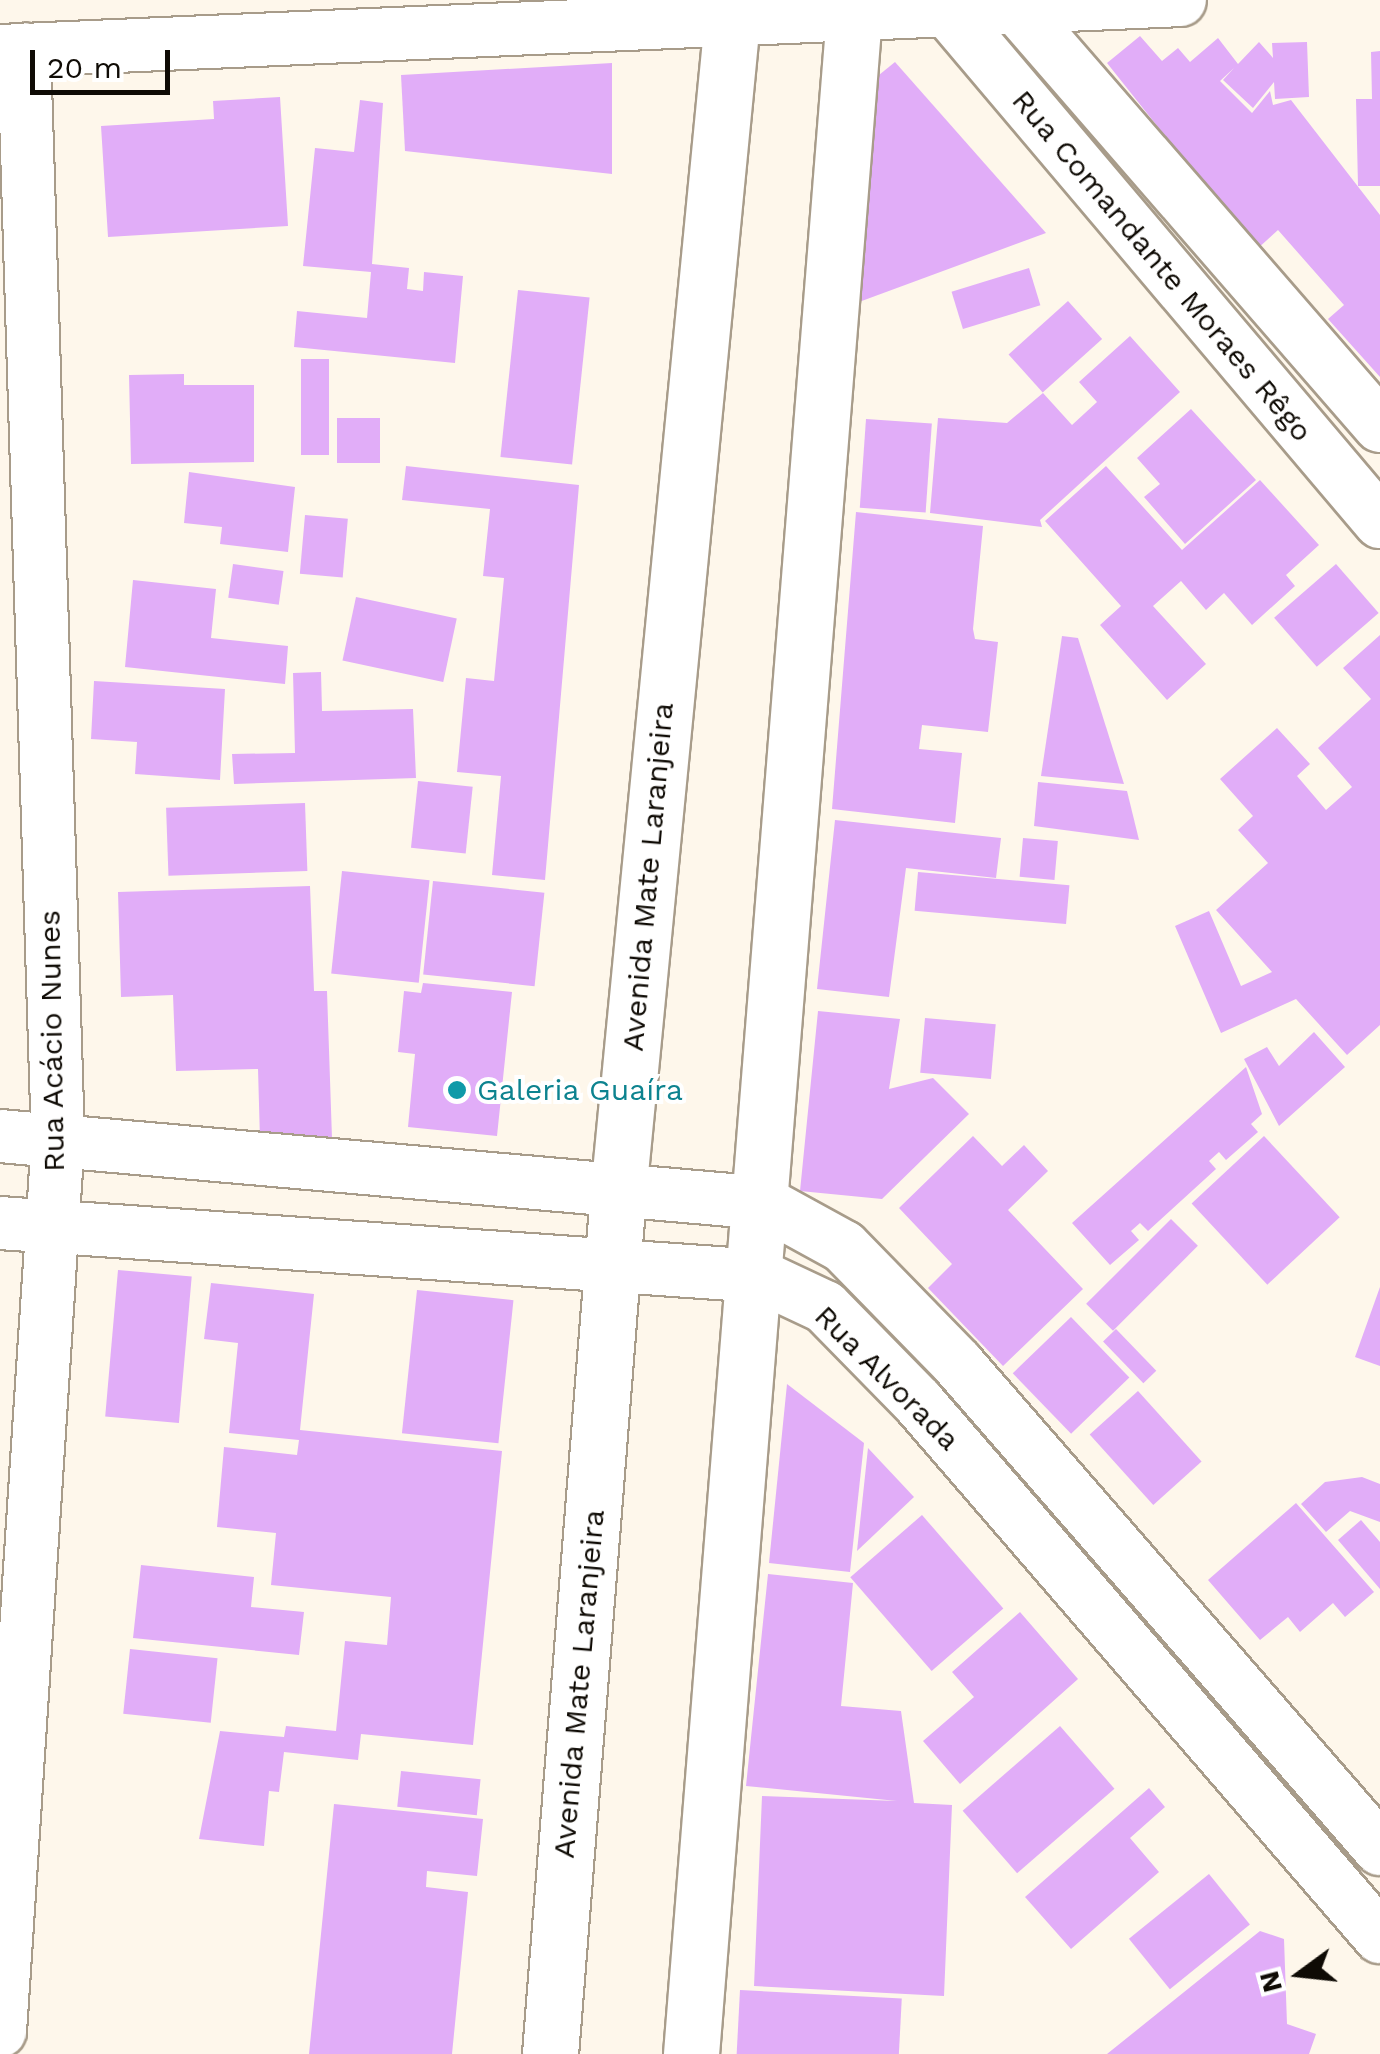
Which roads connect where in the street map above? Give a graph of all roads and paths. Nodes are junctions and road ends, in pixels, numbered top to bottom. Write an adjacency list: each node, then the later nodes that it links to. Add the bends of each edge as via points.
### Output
1 (1180, 0): 2 (street)
2 (1016, 6): 5 (street); 7 (street, Rua Comandante Moraes Rêgo)
3 (855, 7): 4 (street); 5 (street); 14 (main road)
4 (732, 8): 6 (street); 13 (main road, Avenida Mate Laranjeira)
5 (946, 9): 8 (street, Rua Comandante Moraes Rêgo)
6 (12, 51): 12 (street, Rua Acácio Nunes)
7 (1204, 226): 8 (street); 9 (street, Rua Comandante Moraes Rêgo)
8 (1161, 269): 10 (street, Rua Comandante Moraes Rêgo)
9 (1380, 426)
10 (1380, 522)
11 (0, 1136): 12 (street, Rua Alvorada)
12 (58, 1140): 13 (street, Rua Alvorada); 15 (street, Rua Acácio Nunes)
13 (618, 1193): 14 (street, Rua Alvorada); 16 (main road, Avenida Mate Laranjeira)
14 (764, 1203): 17 (main road); 18 (street, Rua Alvorada, via 844,1247)
15 (25, 1226): 16 (street, Rua Alvorada); 24 (street, Rua Acácio Nunes)
16 (612, 1266): 17 (street, Rua Alvorada); 25 (main road, Avenida Mate Laranjeira)
17 (758, 1276): 19 (street, Rua Alvorada, via 825,1307); 26 (main road)
18 (958, 1364): 19 (street); 20 (street, Rua Alvorada)
19 (918, 1402): 21 (street, Rua Alvorada)
20 (1275, 1724): 21 (street); 22 (street, Rua Alvorada)
21 (1236, 1768): 23 (street, Rua Alvorada)
22 (1380, 1849)
23 (1380, 1938)
24 (0, 2030)
25 (550, 2054)
26 (690, 2054)

